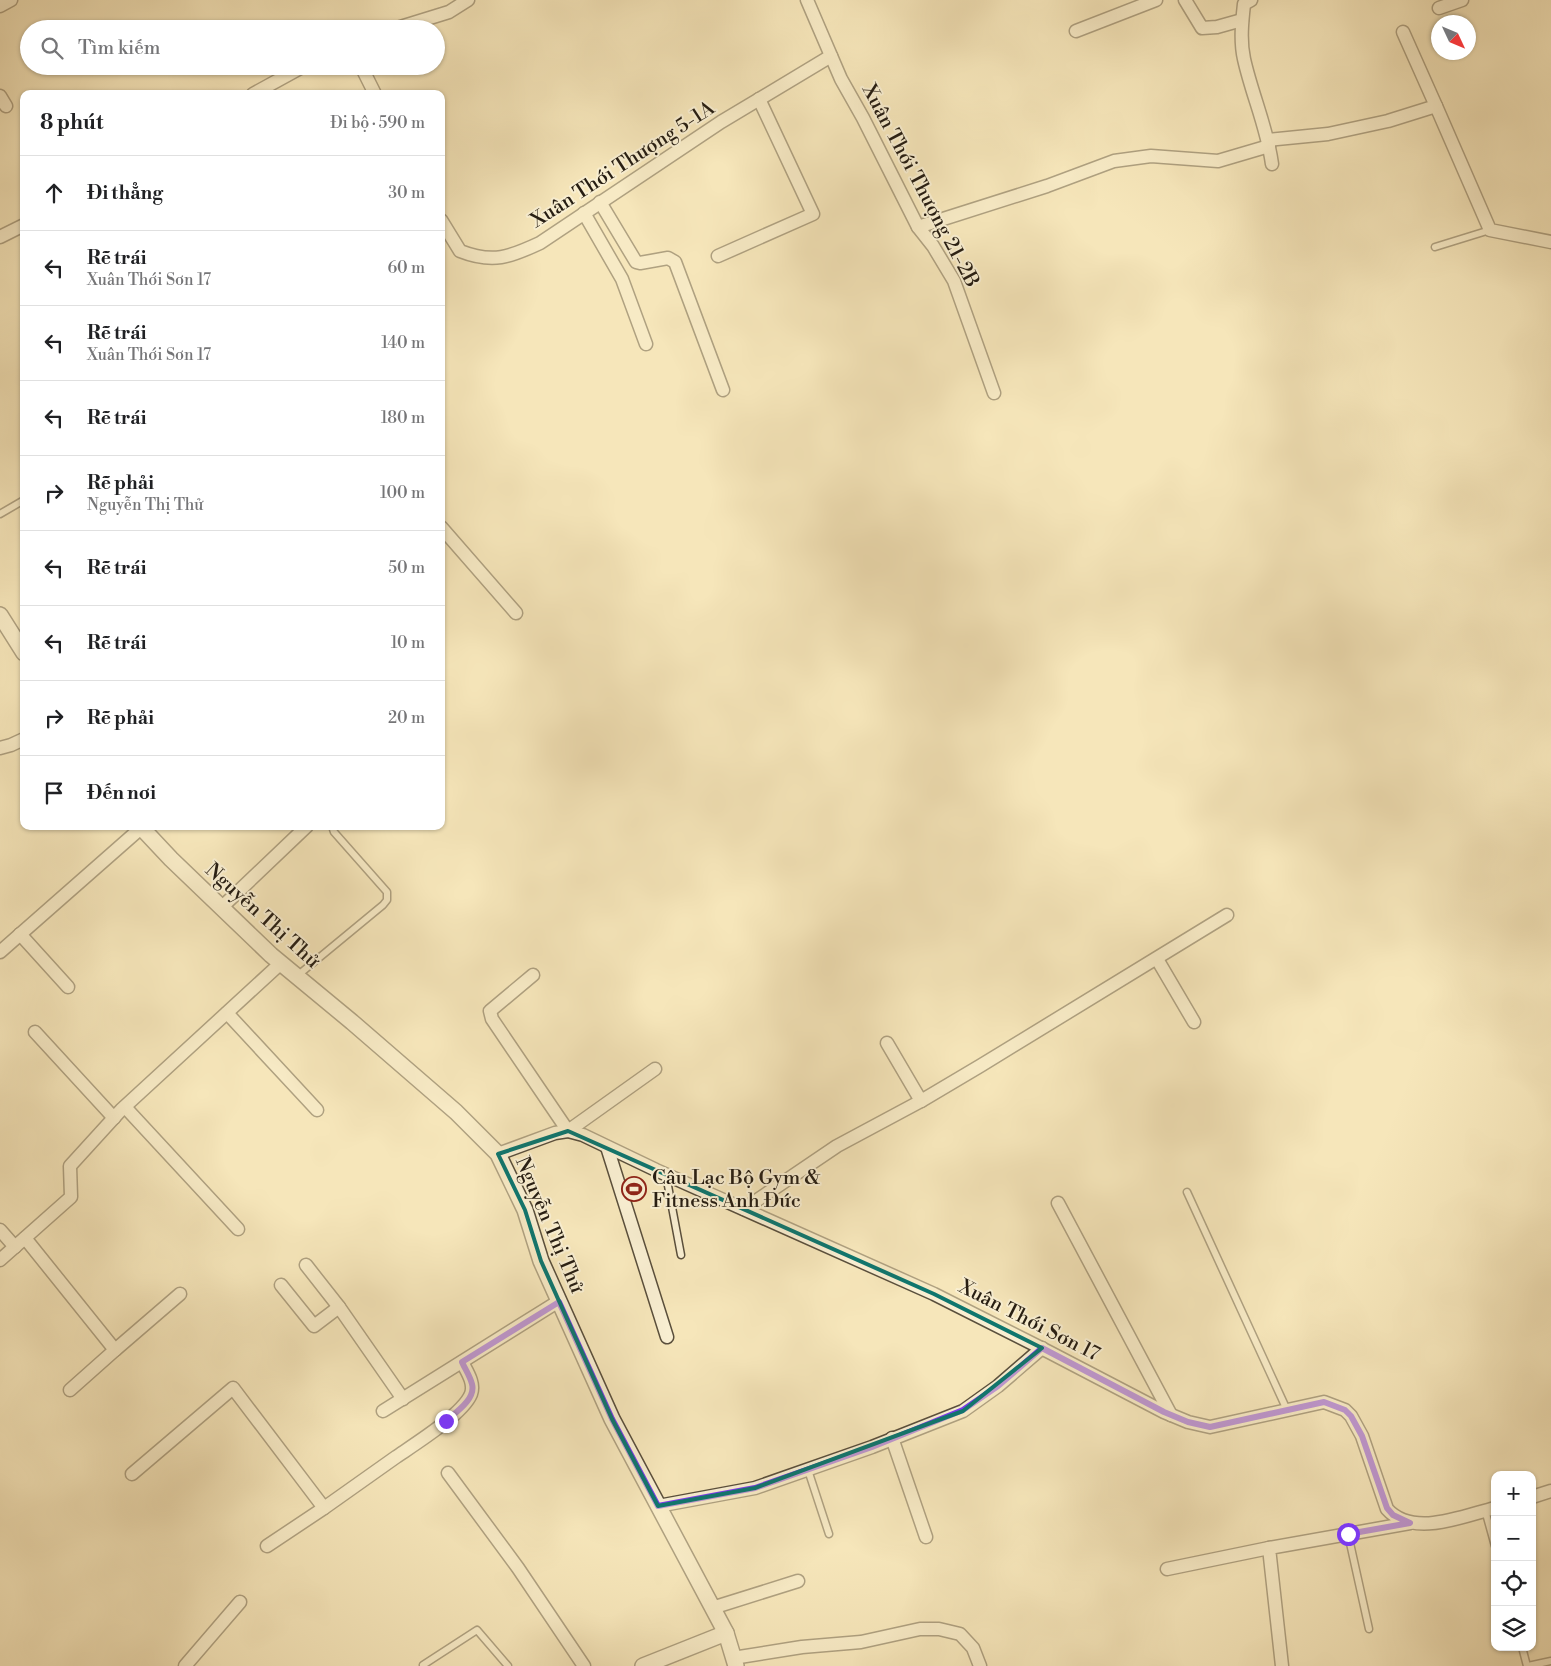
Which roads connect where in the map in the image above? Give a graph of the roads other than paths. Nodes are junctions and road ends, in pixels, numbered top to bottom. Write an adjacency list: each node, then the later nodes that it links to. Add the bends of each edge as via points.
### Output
1 (11, 0): 8 (street)
2 (468, 0): 10 (street, via 450,12)
3 (807, 0): 14 (street, Xuân Thới Thượng 21-2B)
4 (1156, 0): 12 (street)
5 (1185, 0): 11 (street, via 1202,28)
6 (1251, 0): 11 (street, via 1244,4)
7 (1462, 0): 9 (street)
8 (0, 6)
9 (1438, 8)
10 (424, 20)
11 (1242, 20): 21 (street, via 1244,58)
12 (1076, 31)
13 (1403, 32): 20 (street)
14 (831, 56): 19 (street, Xuân Thới Thượng 5-1A); 26 (street, Xuân Thới Thượng 21-2B)
15 (288, 75): 17 (street)
16 (365, 75): 18 (street)
17 (260, 90)
18 (373, 90)
19 (759, 99): 23 (street, Xuân Thới Thượng 5-1A); 32 (street, via 813,214)
20 (1436, 106): 21 (street, via 1388,121); 28 (street)
21 (1269, 143): 22 (street); 26 (street, via 1218,161 1151,156 1114,161)
22 (1272, 164)
23 (600, 202): 24 (street, Xuân Thới Thượng 5-1A); 34 (street, via 636,262 668,258 675,262)
24 (584, 213): 25 (street, Xuân Thới Thượng 5-1A, via 540,243 514,255 489,259 460,251); 33 (street, via 622,279)
25 (445, 227)
26 (918, 227): 35 (street, Xuân Thới Thượng 21-2B, via 954,281)
27 (20, 229): 29 (street)
28 (1490, 230): 30 (street); 31 (lane)
29 (0, 237)
30 (1551, 242)
31 (1435, 247)
32 (718, 256)
33 (646, 344)
34 (723, 390)
35 (994, 392)
36 (20, 502): 37 (lane)
37 (0, 514)
38 (445, 532): 39 (street)
39 (516, 613)
40 (0, 614): 41 (street)
41 (20, 646)
42 (20, 741): 43 (street)
43 (0, 748)
44 (145, 830): 50 (street)
45 (147, 830): 48 (street, Nguyễn Thị Thử)
46 (303, 830): 48 (street)
47 (333, 830): 55 (lane, via 386,892 387,900)
48 (222, 907): 53 (street, Nguyễn Thị Thử)
49 (1227, 915): 52 (street)
50 (20, 934): 51 (street); 56 (street)
51 (0, 952)
52 (1157, 959): 58 (street); 62 (street)
53 (281, 963): 55 (street, Nguyễn Thị Thử); 57 (street)
54 (533, 975): 66 (street, via 490,1011 492,1019)
55 (297, 976): 68 (street, Nguyễn Thị Thử, via 456,1112)
56 (68, 987)
57 (227, 1012): 63 (street); 64 (street)
58 (1194, 1022)
59 (35, 1032): 65 (street)
60 (887, 1043): 62 (street)
61 (656, 1070): 66 (street)
62 (921, 1100): 72 (street, via 837,1146)
63 (125, 1107): 65 (street); 73 (street)
64 (317, 1110)
65 (114, 1118): 75 (street, via 70,1166 71,1198)
66 (568, 1131): 67 (street, Xuân Thới Sơn 17); 68 (street)
67 (607, 1147): 69 (street, Xuân Thới Sơn 17); 83 (street)
68 (498, 1154): 81 (street, Nguyễn Thị Thử, via 525,1210 541,1261)
69 (665, 1174): 72 (street, Xuân Thới Sơn 17); 76 (lane)
70 (1187, 1192): 89 (lane)
71 (1058, 1203): 91 (street)
72 (744, 1209): 84 (street, Xuân Thới Sơn 17, via 934,1294)
73 (238, 1229)
74 (0, 1230): 75 (street)
75 (20, 1242): 77 (street); 85 (street)
76 (682, 1255)
77 (0, 1260)
78 (306, 1265): 82 (street)
79 (281, 1285): 82 (street, via 314,1326)
80 (180, 1294): 85 (street)
81 (559, 1302): 86 (street); 98 (street, Nguyễn Thị Thử, via 612,1419)
82 (339, 1307): 88 (street)
83 (667, 1337)
84 (1042, 1348): 91 (street, Xuân Thới Sơn 17); 92 (street, via 998,1386 963,1410)
85 (115, 1350): 87 (street)
86 (462, 1362): 88 (street); 99 (street, via 473,1384 467,1402 424,1438)
87 (70, 1390)
88 (403, 1399): 90 (street)
89 (1287, 1410): 91 (street, Xuân Thới Sơn 17, via 1210,1427); 101 (street, Xuân Thới Sơn 17, via 1324,1402 1345,1410 1362,1436 1387,1508 1393,1515)
90 (383, 1412)
91 (1171, 1415)
92 (892, 1438): 93 (street); 104 (street)
93 (808, 1470): 98 (street, via 755,1488); 102 (lane)
94 (448, 1472): 119 (street)
95 (132, 1474): 99 (street, via 233,1388)
96 (1551, 1491): 97 (street)
97 (1536, 1496)
98 (658, 1506): 110 (street, Nguyễn Thị Thử)
99 (324, 1508): 105 (street)
100 (1490, 1509): 101 (street, via 1436,1523)
101 (1410, 1523): 103 (street)
102 (829, 1534)
103 (1348, 1534): 106 (street); 111 (lane)
104 (926, 1537)
105 (267, 1546)
106 (1269, 1548): 107 (street); 122 (street)
107 (1167, 1569)
108 (798, 1581): 110 (street)
109 (240, 1602): 117 (street)
110 (712, 1608): 112 (street, Nguyễn Thị Thử)
111 (1368, 1628)
112 (726, 1634): 115 (street, Nguyễn Thị Thử); 120 (street)
113 (1523, 1651): 123 (lane)
114 (1551, 1661): 123 (lane)
115 (734, 1662): 121 (street, via 802,1647 861,1642 920,1629 939,1629 960,1634 973,1648)
116 (424, 1665): 118 (lane, via 477,1630)
117 (185, 1666)
118 (508, 1666)
119 (584, 1666)
120 (643, 1666)
121 (980, 1666)
122 (1282, 1666)
123 (1527, 1666)

